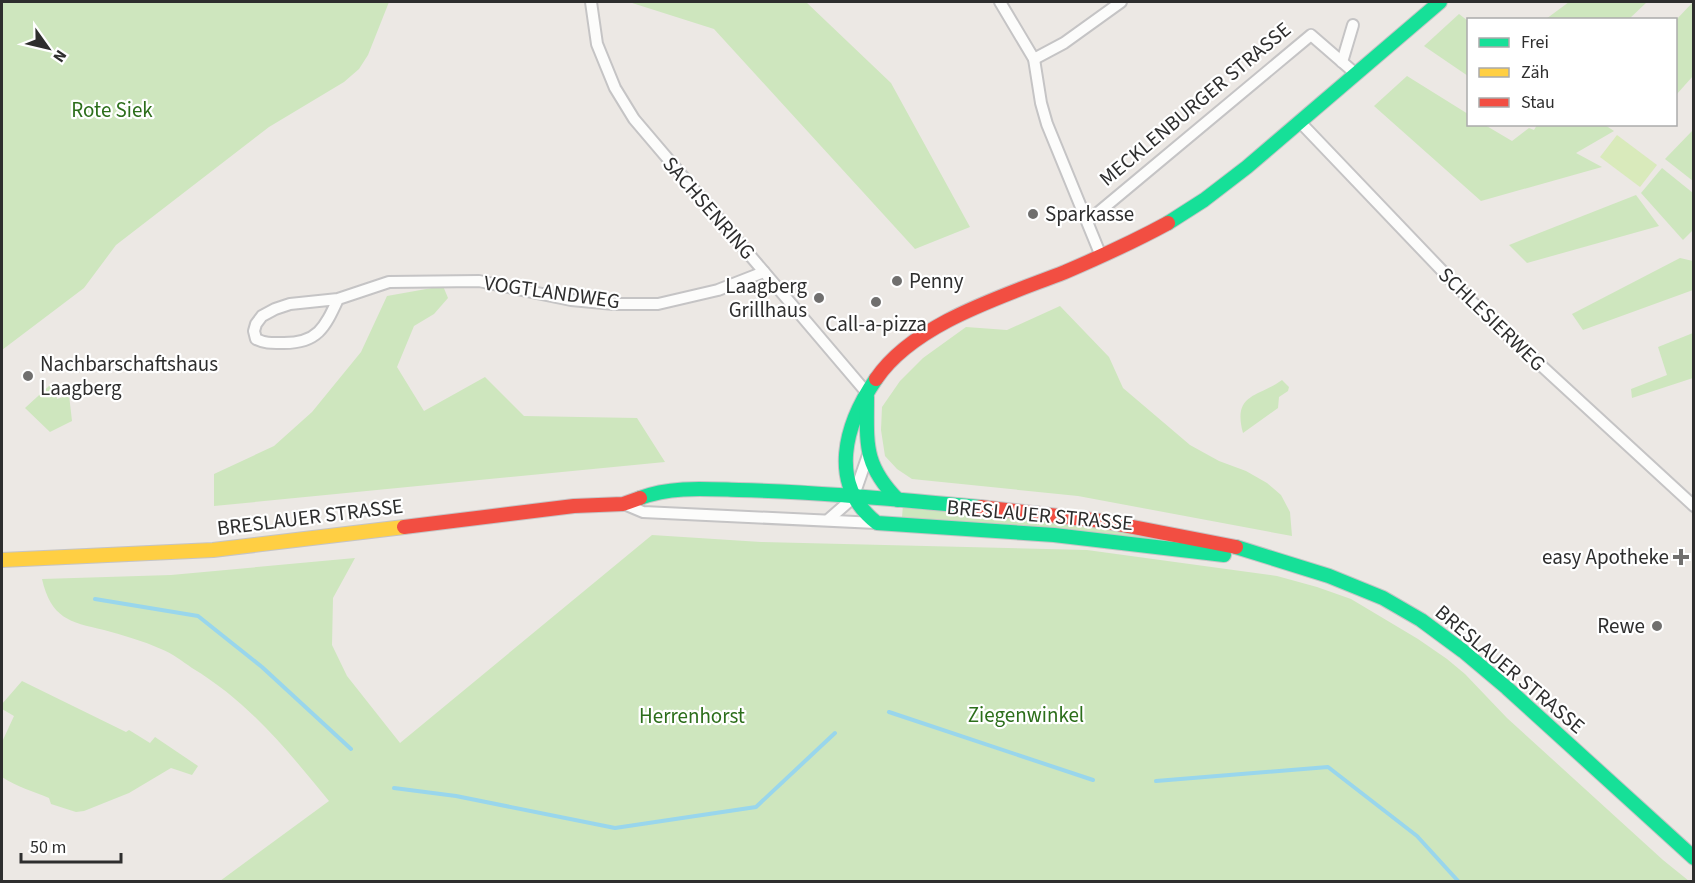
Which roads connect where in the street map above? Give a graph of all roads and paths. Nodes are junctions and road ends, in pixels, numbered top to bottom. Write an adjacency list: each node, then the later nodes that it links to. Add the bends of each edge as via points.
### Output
1 (591, 2): 12 (street, SACHSENRING, via 597,44 629,110)
2 (1000, 2): 6 (street)
3 (1121, 2): 6 (street, via 1064,43)
4 (1440, 2): 8 (street)
5 (1353, 25): 7 (street)
6 (1034, 59): 10 (street, via 1047,124)
7 (1342, 62): 8 (street, MECKLENBURGER STRASSE); 10 (street, MECKLENBURGER STRASSE, via 1311,35)
8 (1356, 74): 9 (street)
9 (1300, 122): 11 (street, via 1188,211); 19 (street, SCHLESIERWEG, via 1472,302)
10 (1088, 222): 11 (street)
11 (1101, 256): 14 (street, via 938,327 889,362)
12 (764, 272): 13 (street, VOGTLANDWEG, via 718,290 658,304 571,300 479,281 388,282); 14 (street, SACHSENRING)
13 (338, 298): 13 (street, VOGTLANDWEG, via 275,309 256,324 256,339 266,344 301,343 328,321)
14 (867, 393): 15 (street); 16 (street, via 848,433 847,469)
15 (868, 455): 16 (street); 17 (street, via 873,470)
16 (853, 498): 17 (street, BRESLAUER STRASSE); 18 (street, BRESLAUER STRASSE, via 793,491 688,489 652,493); 20 (street); 21 (street, via 863,514)
17 (898, 500): 22 (street, BRESLAUER STRASSE, via 1102,521 1243,548)
18 (623, 504): 20 (street, BRESLAUER STRASSE, via 643,512); 23 (street, BRESLAUER STRASSE, via 574,506 213,550)
19 (1694, 506)
20 (829, 519): 21 (street, BRESLAUER STRASSE)
21 (877, 523): 22 (street, BRESLAUER STRASSE, via 1054,535)
22 (1271, 559): 24 (street, BRESLAUER STRASSE, via 1329,576 1383,598 1421,620 1507,688)
23 (2, 560)
24 (1694, 858)

